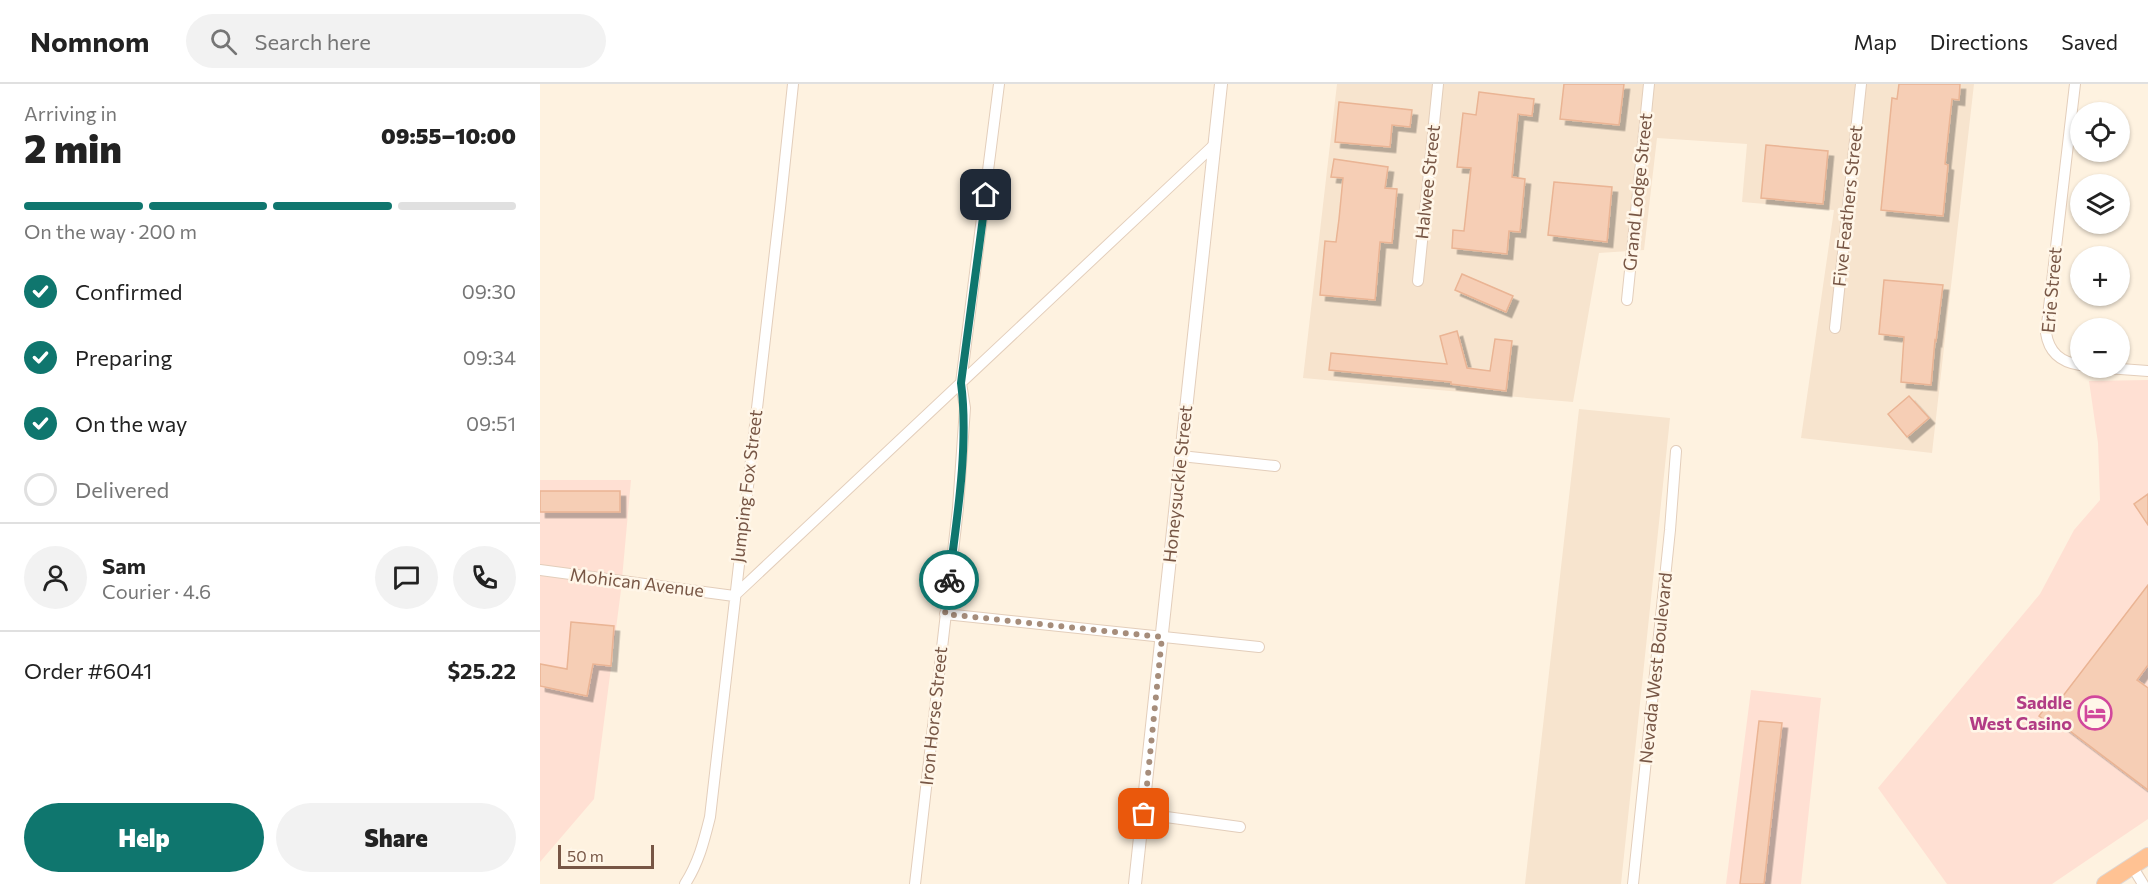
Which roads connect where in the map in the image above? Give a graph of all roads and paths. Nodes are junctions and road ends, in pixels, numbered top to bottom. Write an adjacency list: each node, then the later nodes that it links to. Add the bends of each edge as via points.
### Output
1 (793, 84): 20 (street, Jumping Fox Street)
2 (999, 84): 15 (street, Iron Horse Street)
3 (1221, 84): 8 (street, Honeysuckle Street)
4 (1438, 84): 9 (street, Halwee Street)
5 (1649, 84): 10 (street, Grand Lodge Street)
6 (1861, 84): 11 (street, Five Feathers Street)
7 (2075, 84): 12 (street, Erie Street, via 2046,333 2052,352)
8 (1214, 145): 15 (street); 17 (street, Honeysuckle Street)
9 (1418, 281)
10 (1627, 300)
11 (1835, 328)
12 (2070, 362)
13 (2130, 370): 14 (street)
14 (2148, 371)
15 (961, 383): 20 (street); 21 (street, Iron Horse Street, via 965,408 959,497)
16 (1676, 451): 31 (street, Nevada West Boulevard)
17 (1181, 456): 18 (street); 22 (street, Honeysuckle Street)
18 (1275, 466)
19 (540, 570): 20 (street, Mohican Avenue)
20 (734, 596): 28 (street, Jumping Fox Street, via 710,817 702,850)
21 (945, 614): 22 (street); 29 (street, Iron Horse Street)
22 (1162, 637): 23 (street); 24 (street, Honeysuckle Street)
23 (1259, 646)
24 (1144, 814): 25 (street); 30 (street, Honeysuckle Street)
25 (1240, 827)
26 (2148, 856): 27 (highway)
27 (2132, 866): 32 (highway); 33 (street)
28 (685, 884)
29 (915, 884)
30 (1136, 884)
31 (1633, 884)
32 (2105, 884)
33 (2143, 884)

